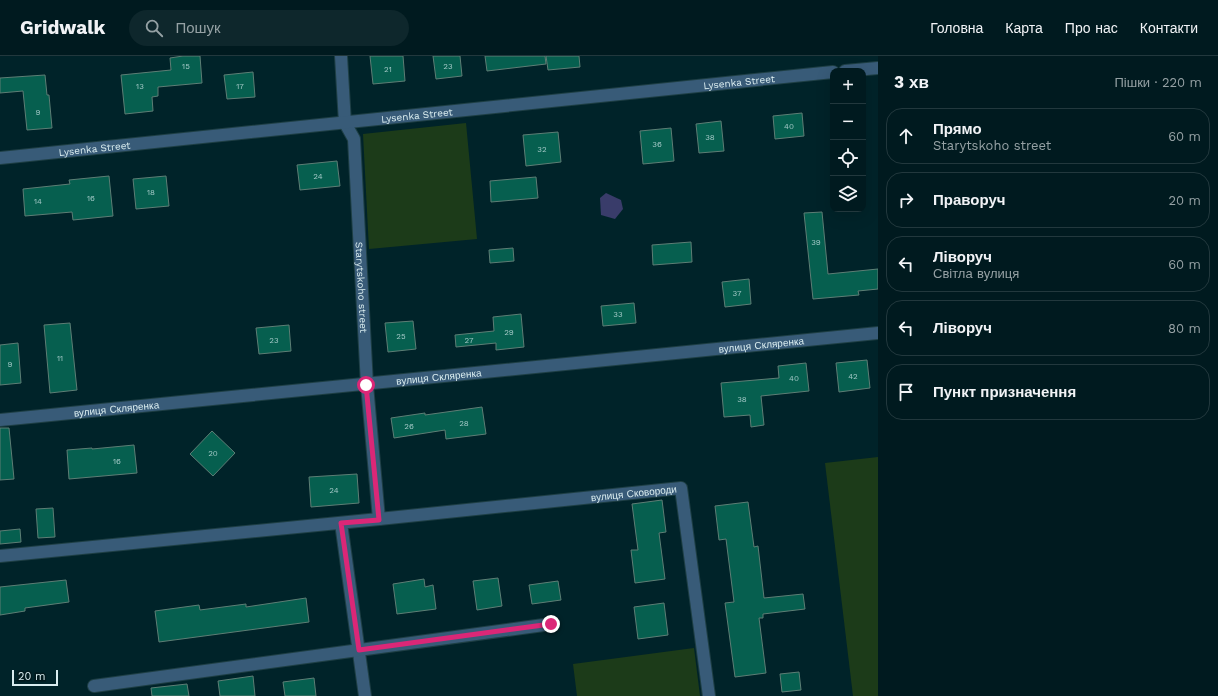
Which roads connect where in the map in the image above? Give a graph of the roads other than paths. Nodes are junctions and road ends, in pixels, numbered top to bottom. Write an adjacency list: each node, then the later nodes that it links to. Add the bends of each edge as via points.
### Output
1 (341, 56): 5 (street, Starytskoho street)
2 (878, 68): 3 (street)
3 (866, 69)
4 (830, 72): 5 (street, Lysenka Street)
5 (345, 123): 6 (street, Lysenka Street); 8 (street, Starytskoho street, via 354,139)
6 (0, 158)
7 (878, 332): 8 (street, вулиця Скляренка)
8 (366, 385): 9 (street, вулиця Скляренка); 10 (street, Starytskoho street)
9 (0, 420)
10 (379, 520): 11 (street); 17 (street, вулиця Сковороди, via 681,488)
11 (341, 523): 12 (street); 14 (street)
12 (0, 556)
13 (551, 624): 14 (street)
14 (359, 650): 15 (street); 16 (street)
15 (94, 686)
16 (365, 696)
17 (709, 696)

